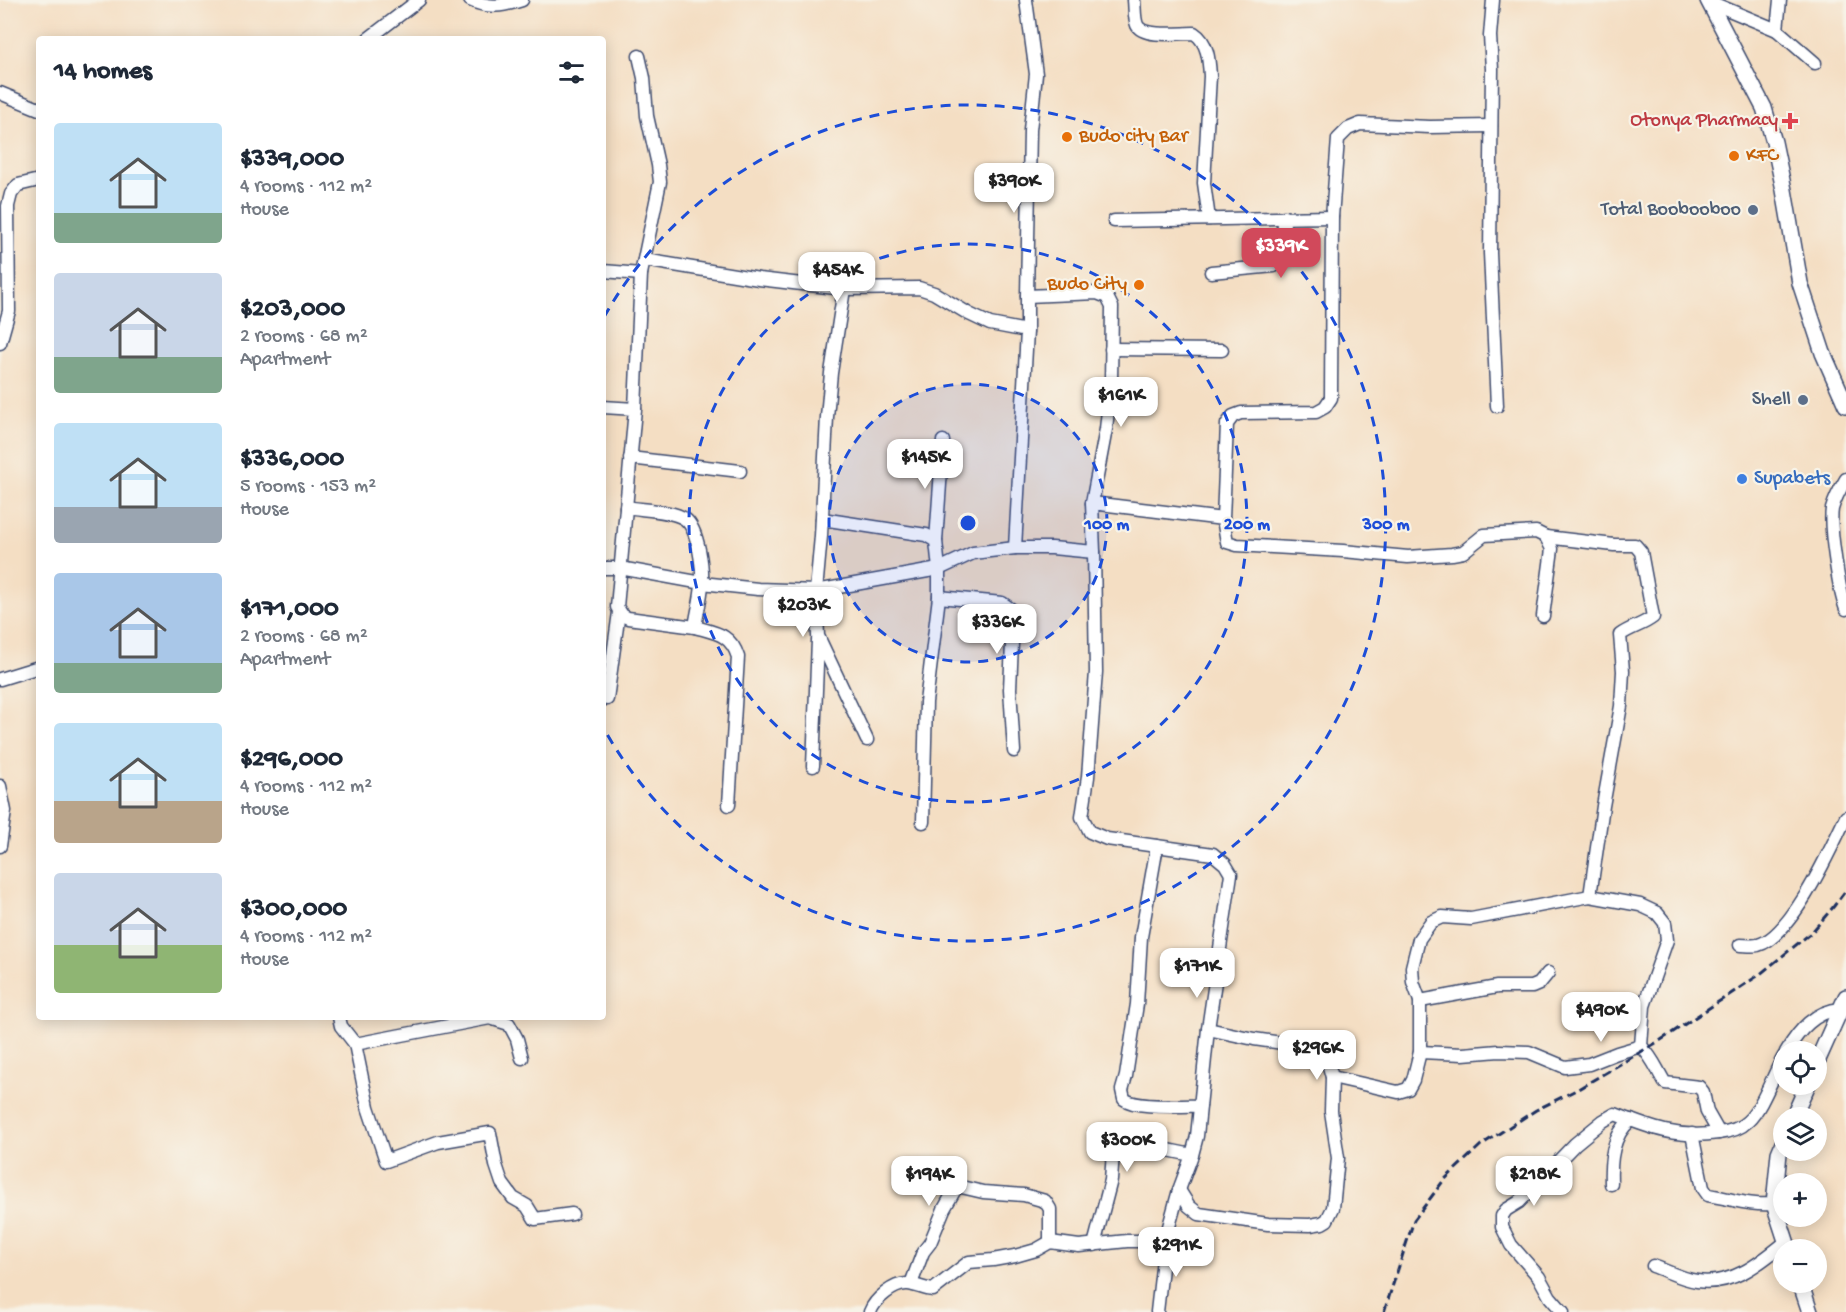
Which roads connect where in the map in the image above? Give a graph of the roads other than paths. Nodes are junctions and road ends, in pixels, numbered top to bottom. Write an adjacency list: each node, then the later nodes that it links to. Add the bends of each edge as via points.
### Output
1 (419, 0): 10 (street)
2 (471, 0): 3 (street, via 492,7)
3 (522, 0)
4 (1026, 0): 26 (street, via 1036,74 1030,130)
5 (1134, 0): 19 (street, via 1139,29 1146,33 1194,33 1204,43 1210,76 1204,183)
6 (1493, 0): 15 (street)
7 (1780, 0): 9 (street)
8 (1709, 1): 9 (street); 31 (main road, via 1764,108 1782,180 1800,283 1823,353)
9 (1777, 30): 12 (street)
10 (372, 36)
11 (639, 56): 21 (street, via 660,182)
12 (1815, 63)
13 (0, 93): 14 (street)
14 (36, 108)
15 (1491, 126): 18 (street, via 1360,124 1348,129 1338,139); 32 (street, via 1490,253)
16 (36, 181): 28 (street, via 18,185 8,206 9,311)
17 (1284, 217): 18 (street); 19 (street); 23 (street, via 1283,256 1274,266)
18 (1332, 217): 42 (street, via 1330,398 1316,412 1241,412 1233,416 1227,424)
19 (1209, 219): 20 (street)
20 (1114, 221)
21 (644, 260): 24 (street); 25 (street)
22 (606, 271): 24 (street)
23 (1211, 272)
24 (641, 274): 34 (street)
25 (844, 289): 27 (street, via 918,288 990,324); 41 (street, via 831,373)
26 (1028, 296): 27 (street); 29 (street, via 1097,293 1107,297 1112,307)
27 (1027, 331): 45 (street)
28 (0, 343)
29 (1112, 349): 30 (street); 39 (street, via 1106,429)
30 (1222, 350)
31 (1846, 405)
32 (1497, 406)
33 (606, 407): 34 (street)
34 (635, 409): 36 (street)
35 (943, 441): 44 (street)
36 (630, 458): 37 (street); 40 (street)
37 (740, 471)
38 (1846, 479): 53 (street, via 1835,497 1832,512 1832,535)
39 (1092, 503): 42 (street); 46 (street)
40 (626, 507): 48 (street); 50 (street, via 685,520 698,543)
41 (822, 519): 44 (street, via 926,535); 51 (street)
42 (1223, 519): 43 (street, via 1227,542 1237,545 1408,556 1463,552 1484,535 1536,532)
43 (1546, 537): 55 (street, via 1552,549); 70 (street, via 1635,545 1641,552 1653,617 1620,635 1621,706)
44 (936, 541): 49 (street)
45 (1015, 548): 46 (street); 49 (street, via 973,553)
46 (1094, 552): 69 (street, via 1096,672 1082,817 1090,832 1107,839)
47 (606, 568): 48 (street)
48 (620, 568): 50 (street); 54 (street)
49 (939, 569): 51 (street); 52 (street)
50 (702, 583): 51 (street); 56 (street)
51 (816, 591): 57 (street)
52 (939, 597): 62 (street, via 1002,603 1012,610 1010,690); 67 (street, via 926,702)
53 (1846, 609)
54 (619, 612): 56 (street, via 628,618); 60 (street)
55 (1543, 616)
56 (695, 627): 65 (street, via 723,635 735,645 738,657)
57 (818, 636): 61 (street); 63 (street)
58 (36, 668): 59 (street)
59 (0, 679)
60 (607, 699)
61 (867, 740)
62 (1014, 751)
63 (813, 766)
64 (0, 786): 68 (street, via 5,811)
65 (729, 805)
66 (1846, 817): 71 (street, via 1809,892 1775,936 1758,945)
67 (923, 822)
68 (0, 846)
69 (1157, 846): 78 (street, via 1213,854 1230,874); 87 (street, via 1122,1090 1129,1103)
70 (1590, 896): 73 (street, via 1471,919 1442,917 1431,922 1419,939 1412,967); 82 (street, via 1640,905 1657,913 1665,923 1667,940 1644,1006)
71 (1740, 945)
72 (1548, 973): 73 (street, via 1532,987 1497,987)
73 (1420, 1000): 83 (street)
74 (1844, 1003): 79 (street, via 1820,1014); 80 (main road)
75 (340, 1020): 81 (street)
76 (480, 1020): 81 (street)
77 (496, 1020): 84 (street, via 509,1024)
78 (1208, 1029): 86 (street, via 1310,1047 1328,1063); 87 (street)
79 (1795, 1041)
80 (1827, 1041)
81 (355, 1044): 95 (street, via 368,1107 386,1161 438,1142 490,1133 502,1183 534,1219)
82 (1641, 1046): 83 (street, via 1589,1064 1565,1067 1530,1052); 89 (street, via 1652,1056 1665,1083 1699,1087)
83 (1420, 1052): 86 (street, via 1413,1080 1408,1089 1398,1092)
84 (522, 1058)
85 (1773, 1076): 89 (street, via 1749,1121)
86 (1332, 1077): 93 (street, via 1331,1111 1338,1158 1333,1208 1327,1220 1310,1225 1211,1217 1189,1206)
87 (1200, 1106): 91 (street)
88 (1631, 1120): 90 (street, via 1675,1134); 92 (street, via 1620,1131 1612,1153); 103 (street, via 1615,1114 1603,1121 1502,1216 1502,1227 1511,1245 1539,1277)
89 (1719, 1133): 90 (street)
90 (1692, 1134): 94 (street, via 1703,1188 1708,1195 1747,1204)
91 (1192, 1155): 93 (street); 98 (street, via 1114,1139 1111,1180)
92 (1611, 1184)
93 (1179, 1190): 96 (street)
94 (1773, 1204)
95 (572, 1214)
96 (1165, 1241): 98 (street, via 1127,1240); 105 (street)
97 (1050, 1242): 98 (street); 101 (street, via 1015,1256 969,1262 933,1290); 101 (street, via 1052,1220 1045,1201 957,1186)
98 (1094, 1245)
99 (1773, 1255): 100 (street, via 1740,1275 1714,1282 1694,1281)
100 (1653, 1266)
101 (911, 1284): 104 (street, via 895,1287)
102 (1804, 1293): 106 (main road)
103 (1559, 1310)
104 (870, 1312)
105 (1157, 1312)
106 (1810, 1312)

